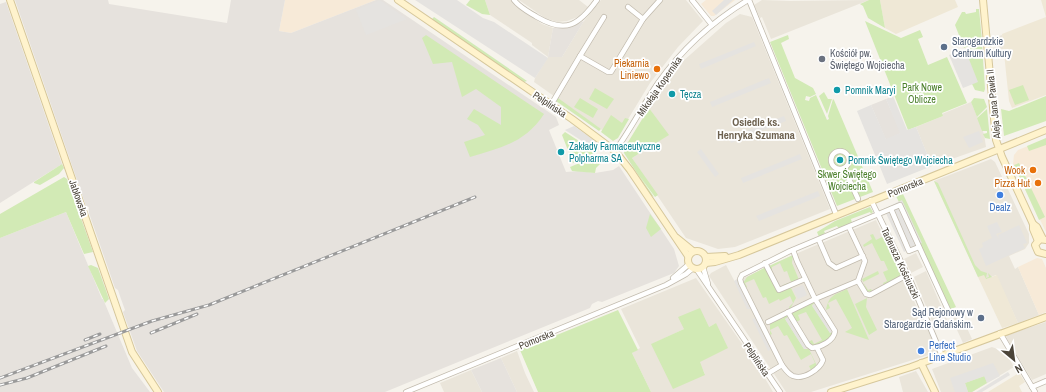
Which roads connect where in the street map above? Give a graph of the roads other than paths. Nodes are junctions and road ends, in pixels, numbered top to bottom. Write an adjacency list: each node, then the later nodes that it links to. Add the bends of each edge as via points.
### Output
1 (10, 0): 52 (street, Jabłowska, via 136,361)
2 (398, 0): 14 (street, Pelplińska)
3 (514, 0): 4 (street, via 522,8 546,22 562,26 582,19)
4 (597, 0)
5 (660, 0): 11 (street)
6 (692, 0): 12 (street)
7 (748, 0): 12 (street, Mikołaja Kopernika); 22 (street)
8 (983, 0): 16 (street, Aleja Jana Pawła II)
9 (628, 7): 11 (street)
10 (604, 17): 13 (street)
11 (643, 19): 13 (street, via 611,72)
12 (712, 25): 17 (street, Mikołaja Kopernika, via 669,68)
13 (580, 56): 14 (street)
14 (551, 105): 17 (street, Pelplińska)
15 (1046, 130): 16 (street, Pomorska)
16 (998, 148): 20 (street, Pomorska); 27 (street, Aleja Jana Pawła II)
17 (615, 151): 25 (street, Pelplińska)
18 (844, 168): 19 (street)
19 (858, 199)
20 (872, 200): 22 (street, Pomorska); 23 (street, Tadeusza Kościuszki)
21 (891, 209): 23 (street, Tadeusza Kościuszki); 28 (street, via 900,205); 28 (street, Tadeusza Kościuszki, via 909,251)
22 (836, 214): 35 (street, Pomorska, via 742,253 715,258)
23 (878, 215): 24 (street); 36 (street, Tadeusza Kościuszki)
24 (849, 228): 26 (street); 33 (street)
25 (675, 235): 30 (street, Pelplińska); 32 (street, Pelplińska)
26 (819, 240): 29 (street); 33 (street, via 829,263 836,268)
27 (1042, 240): 31 (street, Aleja Jana Pawła II, via 1035,245 1036,250)
28 (919, 247): 41 (street)
29 (794, 250): 34 (street); 37 (street)
30 (693, 251): 32 (street); 35 (street, Pelplińska, via 701,252)
31 (1045, 255)
32 (688, 256): 35 (street)
33 (863, 256): 38 (street, via 865,261)
34 (765, 263): 37 (street, via 779,290); 48 (street, via 742,275 740,279)
35 (699, 265): 49 (street, Pelplińska, via 708,286); 53 (street, Pomorska, via 666,285)
36 (907, 275): 38 (street, via 870,294 864,292); 46 (street, Tadeusza Kościuszki)
37 (805, 279): 39 (street)
38 (858, 281): 39 (street)
39 (814, 299): 40 (street); 45 (street, via 835,331 835,336 831,340)
40 (788, 312): 43 (street); 45 (street, via 808,345)
41 (949, 312)
42 (1046, 317): 44 (street)
43 (768, 322)
44 (1000, 333): 46 (street); 51 (street)
45 (817, 348): 48 (street, via 824,360 818,369 795,377)
46 (942, 356): 47 (street)
47 (921, 363): 55 (street); 56 (street)
48 (782, 365): 49 (street)
49 (767, 374): 54 (street, Pelplińska)
50 (1046, 381): 51 (street)
51 (1033, 390)
52 (158, 392)
53 (406, 392)
54 (780, 392)
55 (831, 392)
56 (935, 392)

